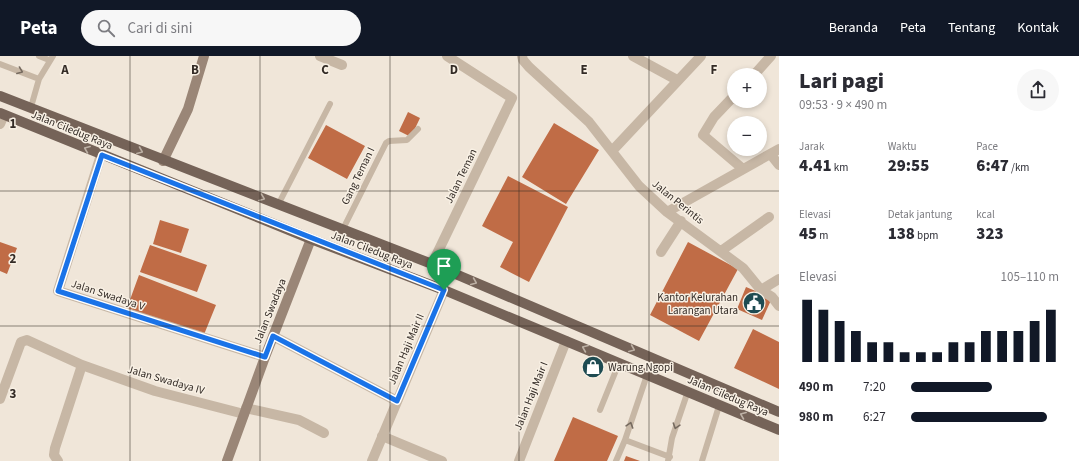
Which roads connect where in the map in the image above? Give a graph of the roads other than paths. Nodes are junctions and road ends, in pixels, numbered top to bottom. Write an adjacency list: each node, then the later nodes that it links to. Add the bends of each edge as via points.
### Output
1 (39, 56): 9 (lane)
2 (204, 56): 25 (street, via 188,109)
3 (320, 56): 12 (street)
4 (447, 56): 36 (street, Jalan Teman, via 512,98)
5 (522, 56): 22 (street, Jalan Perintis, via 529,67 589,122)
6 (633, 56): 10 (street)
7 (701, 56): 15 (street)
8 (772, 56): 13 (street)
9 (51, 58): 14 (lane)
10 (645, 58): 15 (street)
11 (0, 64): 14 (lane, one-way to 14)
12 (342, 65)
13 (761, 68)
14 (39, 79): 19 (lane)
15 (677, 80): 22 (street)
16 (0, 96): 19 (main road, Jalan Ciledug Raya)
17 (727, 103): 27 (street, via 714,117 703,135)
18 (330, 104): 28 (lane)
19 (31, 107): 25 (main road, Jalan Ciledug Raya, one-way to 25)
20 (1, 117): 24 (main road, Jalan Ciledug Raya, one-way to 20)
21 (418, 129): 32 (lane, Gang Teman I, via 407,140 386,143)
22 (612, 151): 29 (street, Jalan Perintis, via 639,186)
23 (775, 152): 26 (street); 27 (street)
24 (102, 155): 33 (main road, Jalan Ciledug Raya); 44 (street, Jalan Swadaya V, via 58,291)
25 (163, 161): 28 (main road, Jalan Ciledug Raya, one-way to 28)
26 (779, 165)
27 (743, 169): 29 (street)
28 (278, 205): 32 (main road, Jalan Ciledug Raya)
29 (667, 212): 31 (street, Jalan Perintis)
30 (769, 217): 34 (street)
31 (681, 221): 34 (street, Jalan Perintis); 35 (street)
32 (343, 229): 36 (main road, Jalan Ciledug Raya)
33 (312, 239): 38 (main road, Jalan Ciledug Raya); 42 (street, Jalan Swadaya)
34 (721, 251): 39 (street, Jalan Perintis, via 743,268)
35 (661, 252)
36 (432, 264): 41 (main road, Jalan Ciledug Raya, one-way to 41)
37 (779, 279): 39 (street)
38 (444, 290): 43 (main road, Jalan Ciledug Raya); 52 (street, Jalan Haji Mair II)
39 (761, 290): 40 (street, Jalan Perintis, via 772,297)
40 (779, 306)
41 (574, 324): 43 (main road); 47 (main road, Jalan Ciledug Raya, one-way to 47)
42 (273, 336): 44 (street, Jalan Swadaya); 52 (street)
43 (566, 341): 45 (main road, Jalan Ciledug Raya, one-way to 43); 66 (street, Jalan Haji Mair I)
44 (265, 357): 55 (street, Jalan Swadaya)
45 (619, 363): 48 (main road, Jalan Ciledug Raya); 54 (lane)
46 (82, 365): 51 (street, Jalan Swadaya IV, via 27,340 22,342); 55 (street, Jalan Swadaya IV, via 155,391); 62 (street, via 55,448 54,455)
47 (689, 374): 49 (main road, Jalan Ciledug Raya); 50 (main road, via 691,378)
48 (647, 375): 50 (main road, Jalan Ciledug Raya); 60 (lane, one-way to 48)
49 (720, 386): 53 (main road, via 714,393); 56 (main road, Jalan Ciledug Raya)
50 (688, 391): 53 (main road, Jalan Ciledug Raya); 61 (lane, one-way to 61, via 672,438)
51 (0, 399)
52 (397, 401): 59 (street, Jalan Haji Mair II)
53 (716, 404): 57 (main road, Jalan Ciledug Raya, one-way to 53); 68 (lane)
54 (600, 410)
55 (245, 411): 58 (street, Jalan Swadaya IV, via 299,420); 63 (street, Jalan Swadaya)
56 (779, 412)
57 (779, 430)
58 (324, 433)
59 (382, 436): 64 (street, Jalan Haji Mair II); 65 (street)
60 (625, 440): 61 (lane); 67 (lane)
61 (669, 459)
62 (58, 461)
63 (227, 461)
64 (372, 461)
65 (442, 461)
66 (519, 461)
67 (616, 461)
68 (702, 461)

